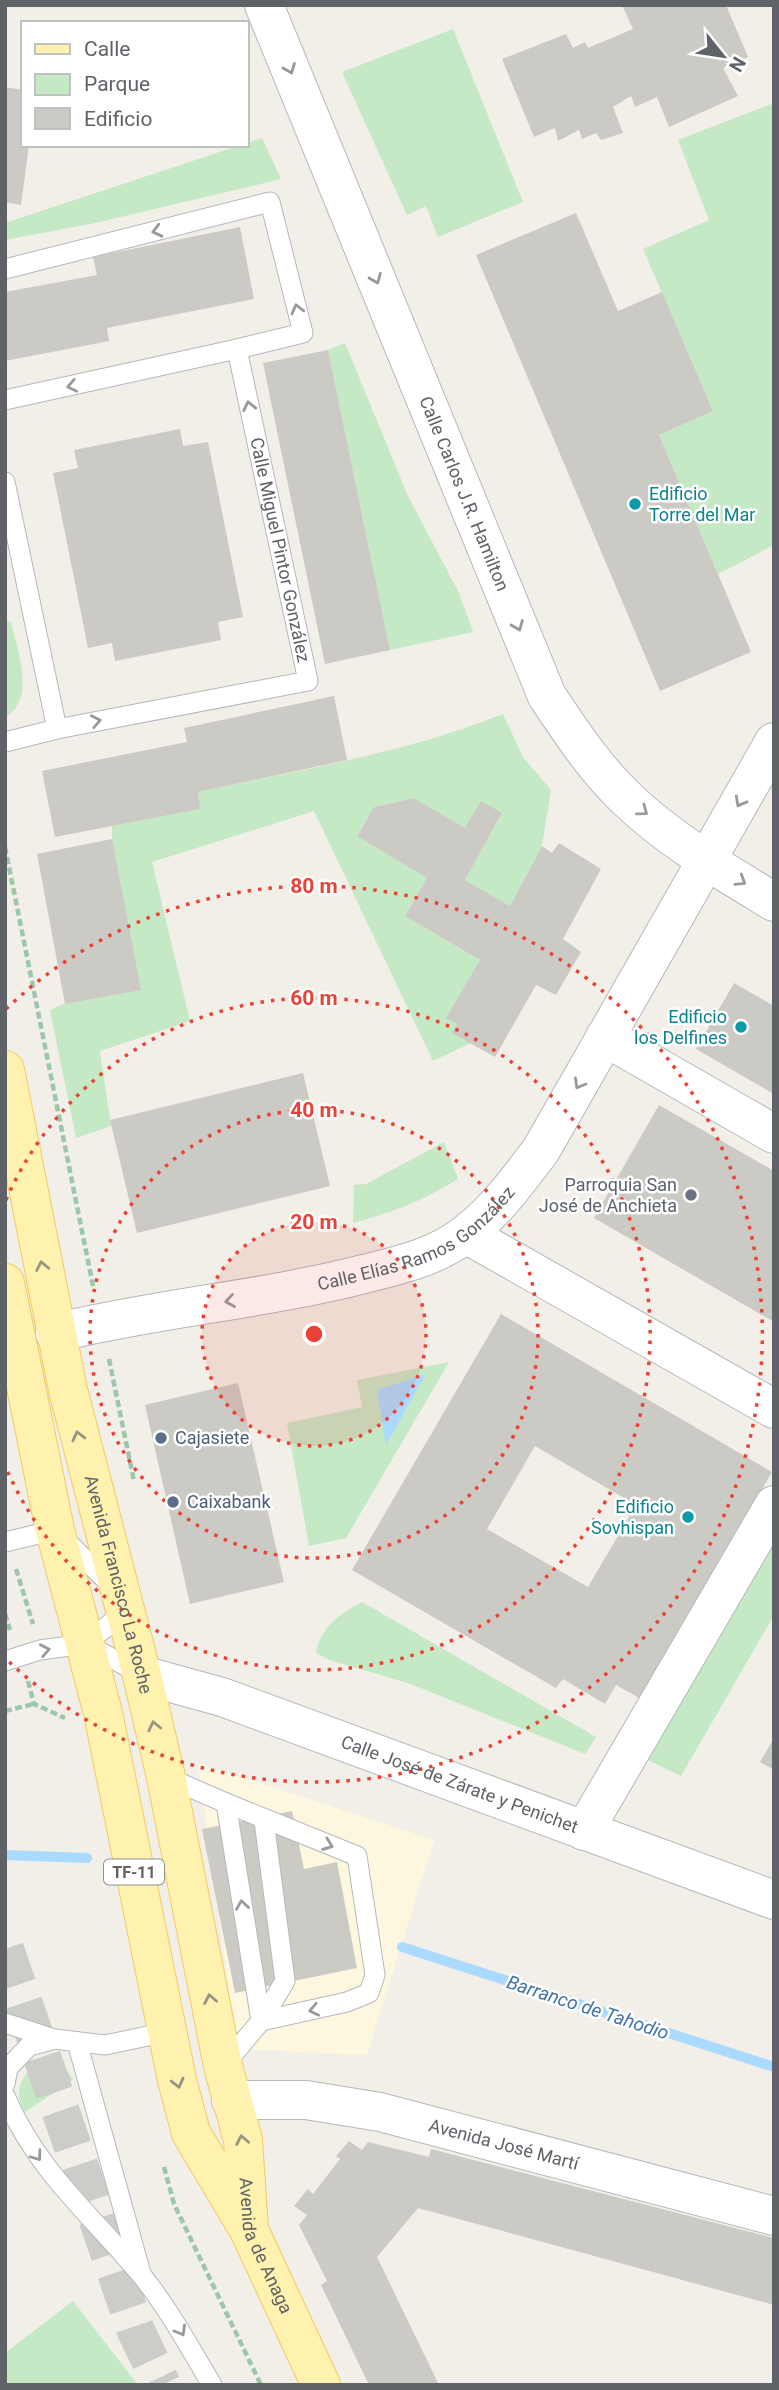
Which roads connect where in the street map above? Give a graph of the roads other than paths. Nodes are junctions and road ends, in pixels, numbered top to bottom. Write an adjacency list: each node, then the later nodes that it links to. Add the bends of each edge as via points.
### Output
1 (264, 5): 9 (street, Calle Carlos J.R. Hamilton, one-way to 9, via 547,696 587,756 627,799)
2 (5, 269): 3 (lane, one-way to 2, via 303,333 270,202)
3 (237, 349): 4 (lane, one-way to 4); 6 (lane, Calle Miguel Pintor González, one-way to 3, via 308,681)
4 (5, 400)
5 (5, 482): 6 (lane)
6 (57, 729): 7 (lane, Calle Miguel Pintor González)
7 (5, 742)
8 (774, 742): 9 (street, Calle Elías Ramos González, one-way to 9)
9 (707, 860): 10 (street, Calle Carlos J.R. Hamilton, one-way to 10); 11 (street, Calle Elías Ramos González)
10 (774, 902)
11 (605, 1037): 13 (street); 14 (street, Calle Elías Ramos González, one-way to 14, via 541,1150 512,1188)
12 (5, 1070): 16 (main road, Avenida Francisco La Roche / TF-11, one-way to 12)
13 (774, 1134)
14 (466, 1234): 16 (street, Calle Elías Ramos González, one-way to 16, via 418,1260 311,1288); 18 (street)
15 (5, 1283): 17 (main road, TF-11)
16 (55, 1333): 17 (main road); 22 (main road, Avenida Francisco La Roche / TF-11, one-way to 16)
17 (22, 1366): 20 (main road, TF-11)
18 (774, 1409)
19 (774, 1505): 30 (street)
20 (55, 1530): 21 (lane); 22 (lane); 23 (main road, TF-11)
21 (5, 1542)
22 (124, 1604): 23 (lane); 25 (main road, Avenida Francisco La Roche / TF-11)
23 (85, 1644): 24 (lane, one-way to 23); 25 (lane); 26 (main road, TF-11)
24 (5, 1661)
25 (142, 1675): 27 (main road, Avenida Francisco La Roche / TF-11, one-way to 25); 30 (street, Calle José de Zárate y Penichet, via 222,1697)
26 (103, 1713): 34 (main road, TF-11); 37 (main road, via 143,1792 198,2054 207,2072)
27 (166, 1777): 28 (lane); 37 (main road, Avenida Francisco La Roche / TF-11, one-way to 27)
28 (226, 1803): 29 (lane); 32 (lane, one-way to 28)
29 (264, 1821): 32 (lane, via 285,1981); 32 (lane, one-way to 32, via 357,1856 375,1975 369,1993 347,2002)
30 (584, 1831): 31 (street, Calle José de Zárate y Penichet)
31 (774, 1900)
32 (261, 2021): 37 (lane)
33 (5, 2023): 35 (lane)
34 (167, 2032): 36 (lane, via 105,2045); 41 (main road, TF-11, one-way to 41)
35 (55, 2039): 36 (lane); 38 (lane, via 29,2046 8,2068)
36 (77, 2042): 44 (lane)
37 (227, 2083): 41 (main road); 42 (street, Avenida José Martí, via 380,2112); 43 (main road, Avenida de Anaga / TF-11, one-way to 37, via 243,2140)
38 (5, 2084)
39 (5, 2096): 40 (lane)
40 (12, 2122): 44 (lane, one-way to 44, via 55,2180)
41 (191, 2133): 43 (main road, TF-11)
42 (774, 2217)
43 (249, 2230): 46 (main road, Avenida de Anaga / TF-11)
44 (142, 2277): 45 (lane, one-way to 45, via 168,2310)
45 (212, 2385)
46 (321, 2385)

